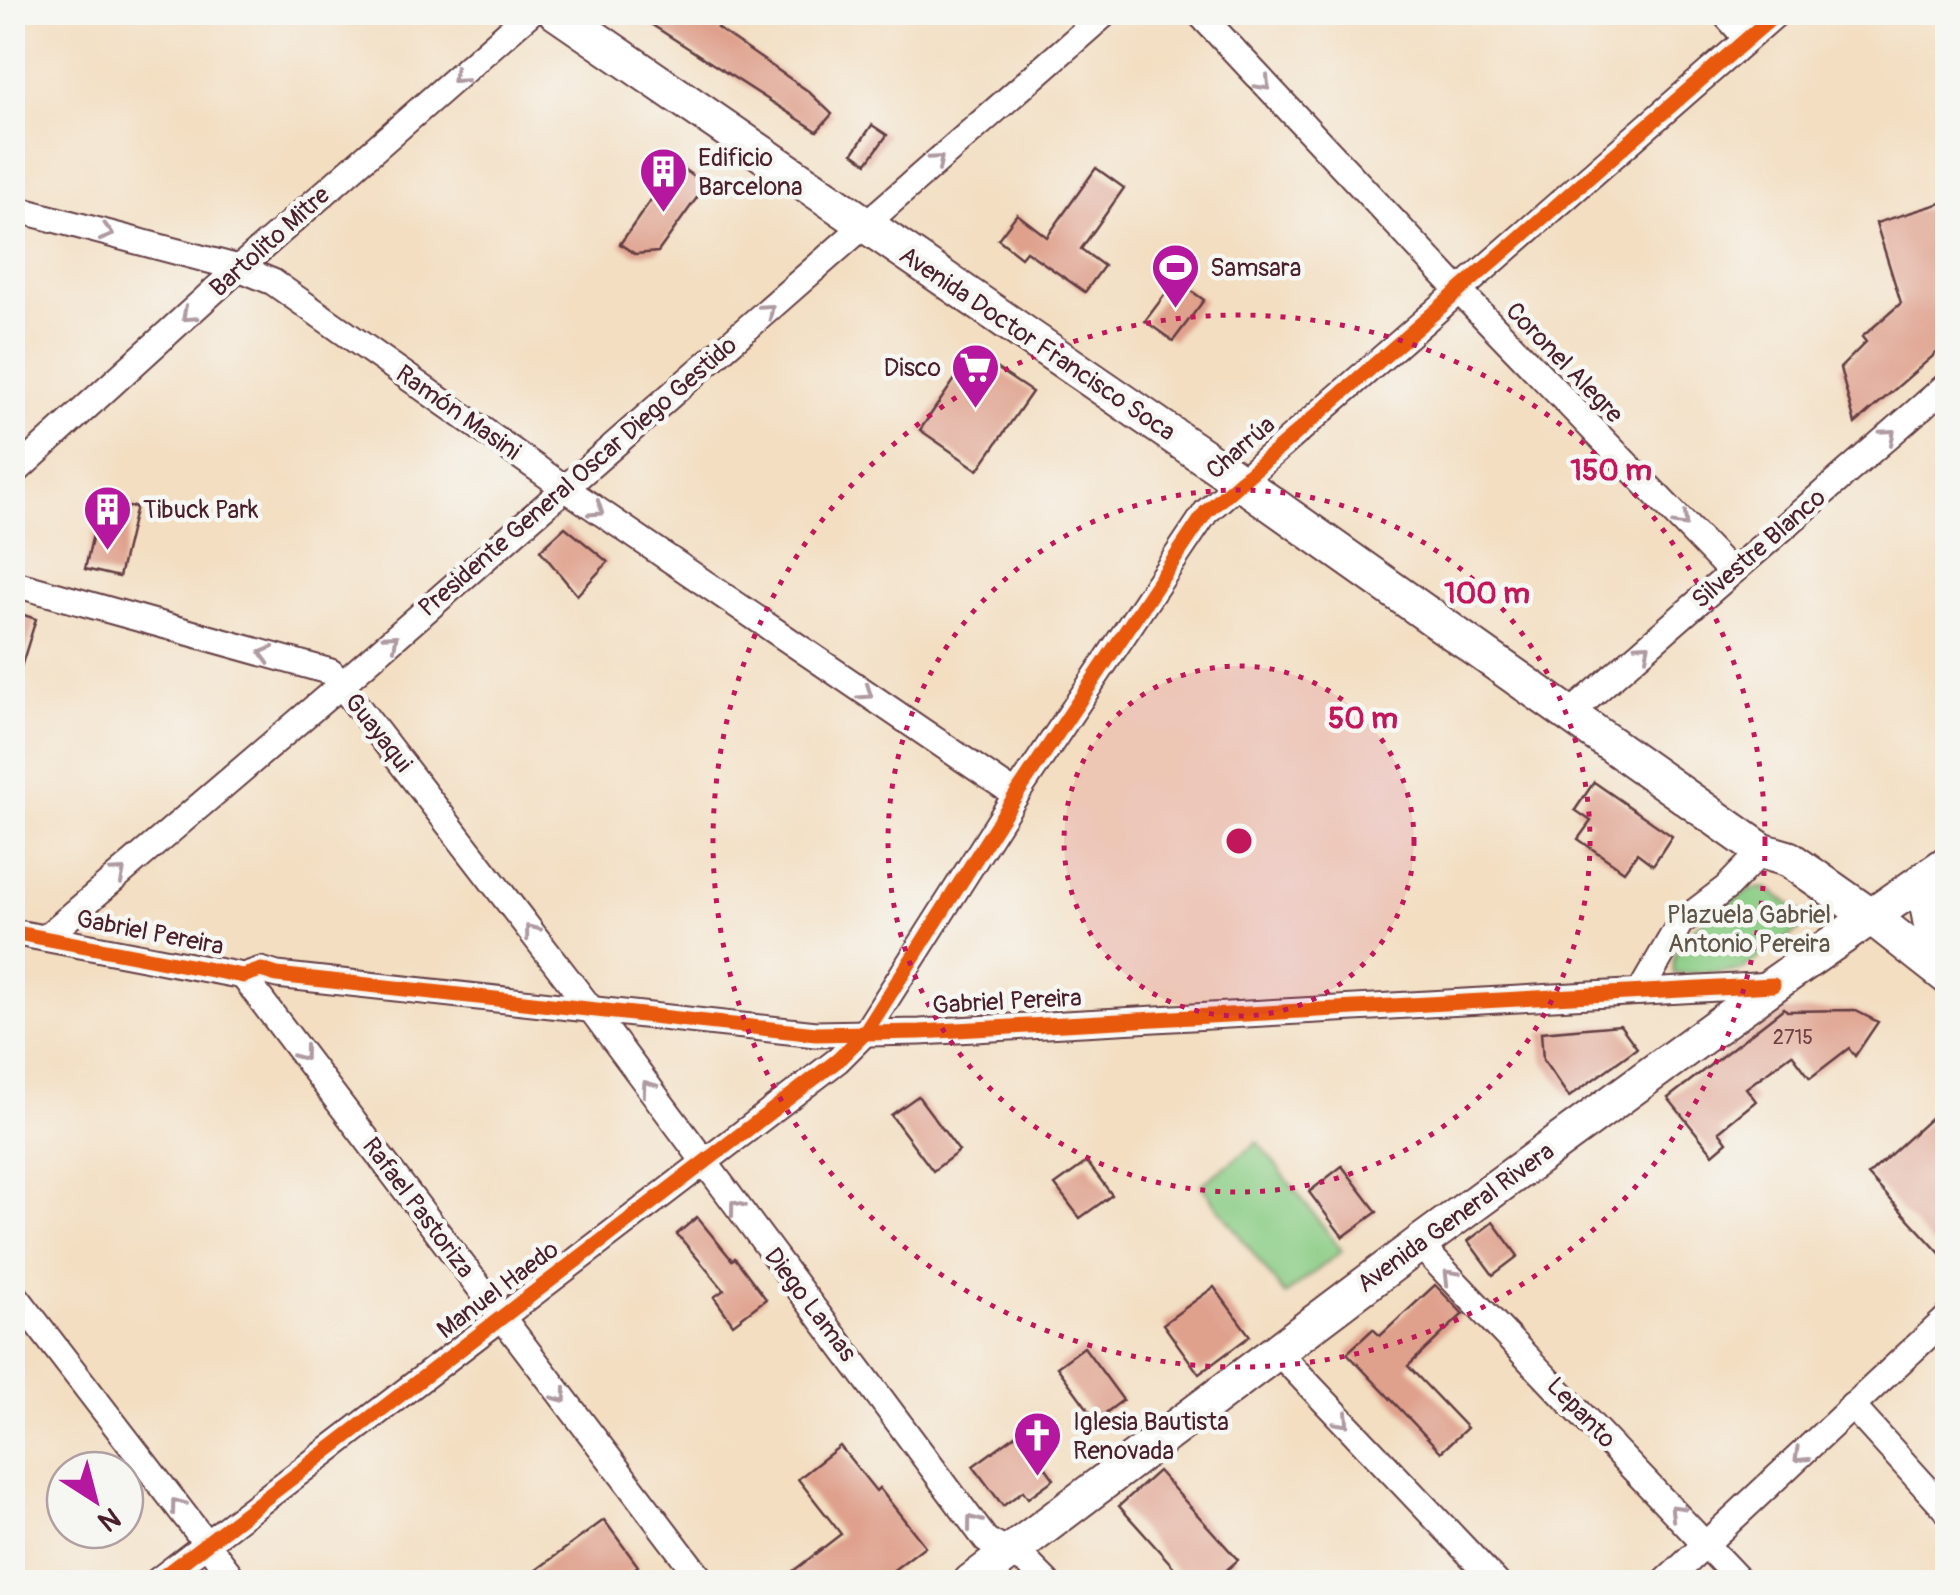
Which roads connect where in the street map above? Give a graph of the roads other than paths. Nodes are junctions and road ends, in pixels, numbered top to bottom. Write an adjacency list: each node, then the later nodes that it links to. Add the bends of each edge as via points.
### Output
1 (531, 12): 10 (street, Bartolito Mitre, one-way to 10)
2 (556, 12): 9 (street, Avenida Doctor Francisco Soca)
3 (1108, 12): 9 (street, Presidente General Oscar Diego Gestido, one-way to 3)
4 (1198, 12): 11 (street, Coronel Alegre, one-way to 11)
5 (1723, 12): 7 (street)
6 (1778, 12): 7 (street, Charrúa)
7 (1748, 39): 11 (street, Charrúa)
8 (12, 208): 10 (street, Ramón Masini, one-way to 10)
9 (864, 226): 14 (street, Avenida Doctor Francisco Soca); 15 (street, Presidente General Oscar Diego Gestido, one-way to 9)
10 (239, 268): 13 (street, Bartolito Mitre, one-way to 13); 15 (street, Ramón Masini, via 273,282)
11 (1460, 293): 14 (street, Charrúa); 16 (street, Coronel Alegre, one-way to 16)
12 (1948, 384): 16 (street, Silvestre Blanco, one-way to 12)
13 (12, 475)
14 (1238, 481): 19 (street, Avenida Doctor Francisco Soca); 20 (street, Charrúa, via 1206,512)
15 (564, 488): 18 (street, Presidente General Oscar Diego Gestido, one-way to 15); 20 (street, Ramón Masini, one-way to 20)
16 (1732, 572): 19 (street, Silvestre Blanco, one-way to 16)
17 (12, 584): 18 (street, Guayaqui, one-way to 17, via 331,672)
18 (340, 684): 25 (street, Presidente General Oscar Diego Gestido, one-way to 18); 30 (street, Guayaqui, one-way to 18)
19 (1570, 713): 21 (street, Avenida Doctor Francisco Soca)
20 (1016, 796): 31 (street, Charrúa)
21 (1762, 852): 23 (street, Avenida Doctor Francisco Soca, via 1778,876); 29 (street, via 1680,923)
22 (1939, 869): 23 (street, Avenida General Rivera); 27 (street, via 1928,906)
23 (1861, 926): 27 (street, Avenida Doctor Francisco Soca, via 1926,984); 28 (street, Avenida General Rivera)
24 (12, 932): 25 (street, Gabriel Pereira)
25 (45, 938): 26 (street, Gabriel Pereira)
26 (243, 976): 30 (street, Gabriel Pereira, via 261,970); 35 (street, Rafael Pastoriza, one-way to 35)
27 (1945, 978)
28 (1773, 985): 29 (street, Gabriel Pereira); 33 (street, Avenida General Rivera)
29 (1640, 992): 31 (street, Gabriel Pereira)
30 (590, 1008): 31 (street, Gabriel Pereira, via 816,1034); 32 (street, Diego Lamas, one-way to 30)
31 (865, 1033): 32 (street, Manuel Haedo)
32 (705, 1166): 35 (street, Manuel Haedo); 42 (street, Diego Lamas, one-way to 32, via 986,1540)
33 (1419, 1244): 37 (street, Avenida General Rivera); 41 (street, Lepanto, one-way to 33)
34 (12, 1290): 40 (street, one-way to 34)
35 (502, 1318): 40 (street, Manuel Haedo); 45 (street, Rafael Pastoriza, one-way to 45)
36 (1948, 1318): 38 (street)
37 (1276, 1350): 42 (street, Avenida General Rivera); 48 (street, one-way to 48)
38 (1852, 1406): 39 (street); 41 (street, one-way to 41)
39 (1948, 1512)
40 (206, 1543): 43 (street, Manuel Haedo); 44 (street)
41 (1706, 1543): 49 (street); 50 (street, Lepanto)
42 (1012, 1552): 46 (street, Avenida General Rivera); 47 (street, Diego Lamas)
43 (156, 1582)
44 (236, 1582)
45 (703, 1582)
46 (971, 1582)
47 (1047, 1582)
48 (1496, 1582)
49 (1665, 1582)
50 (1742, 1582)

